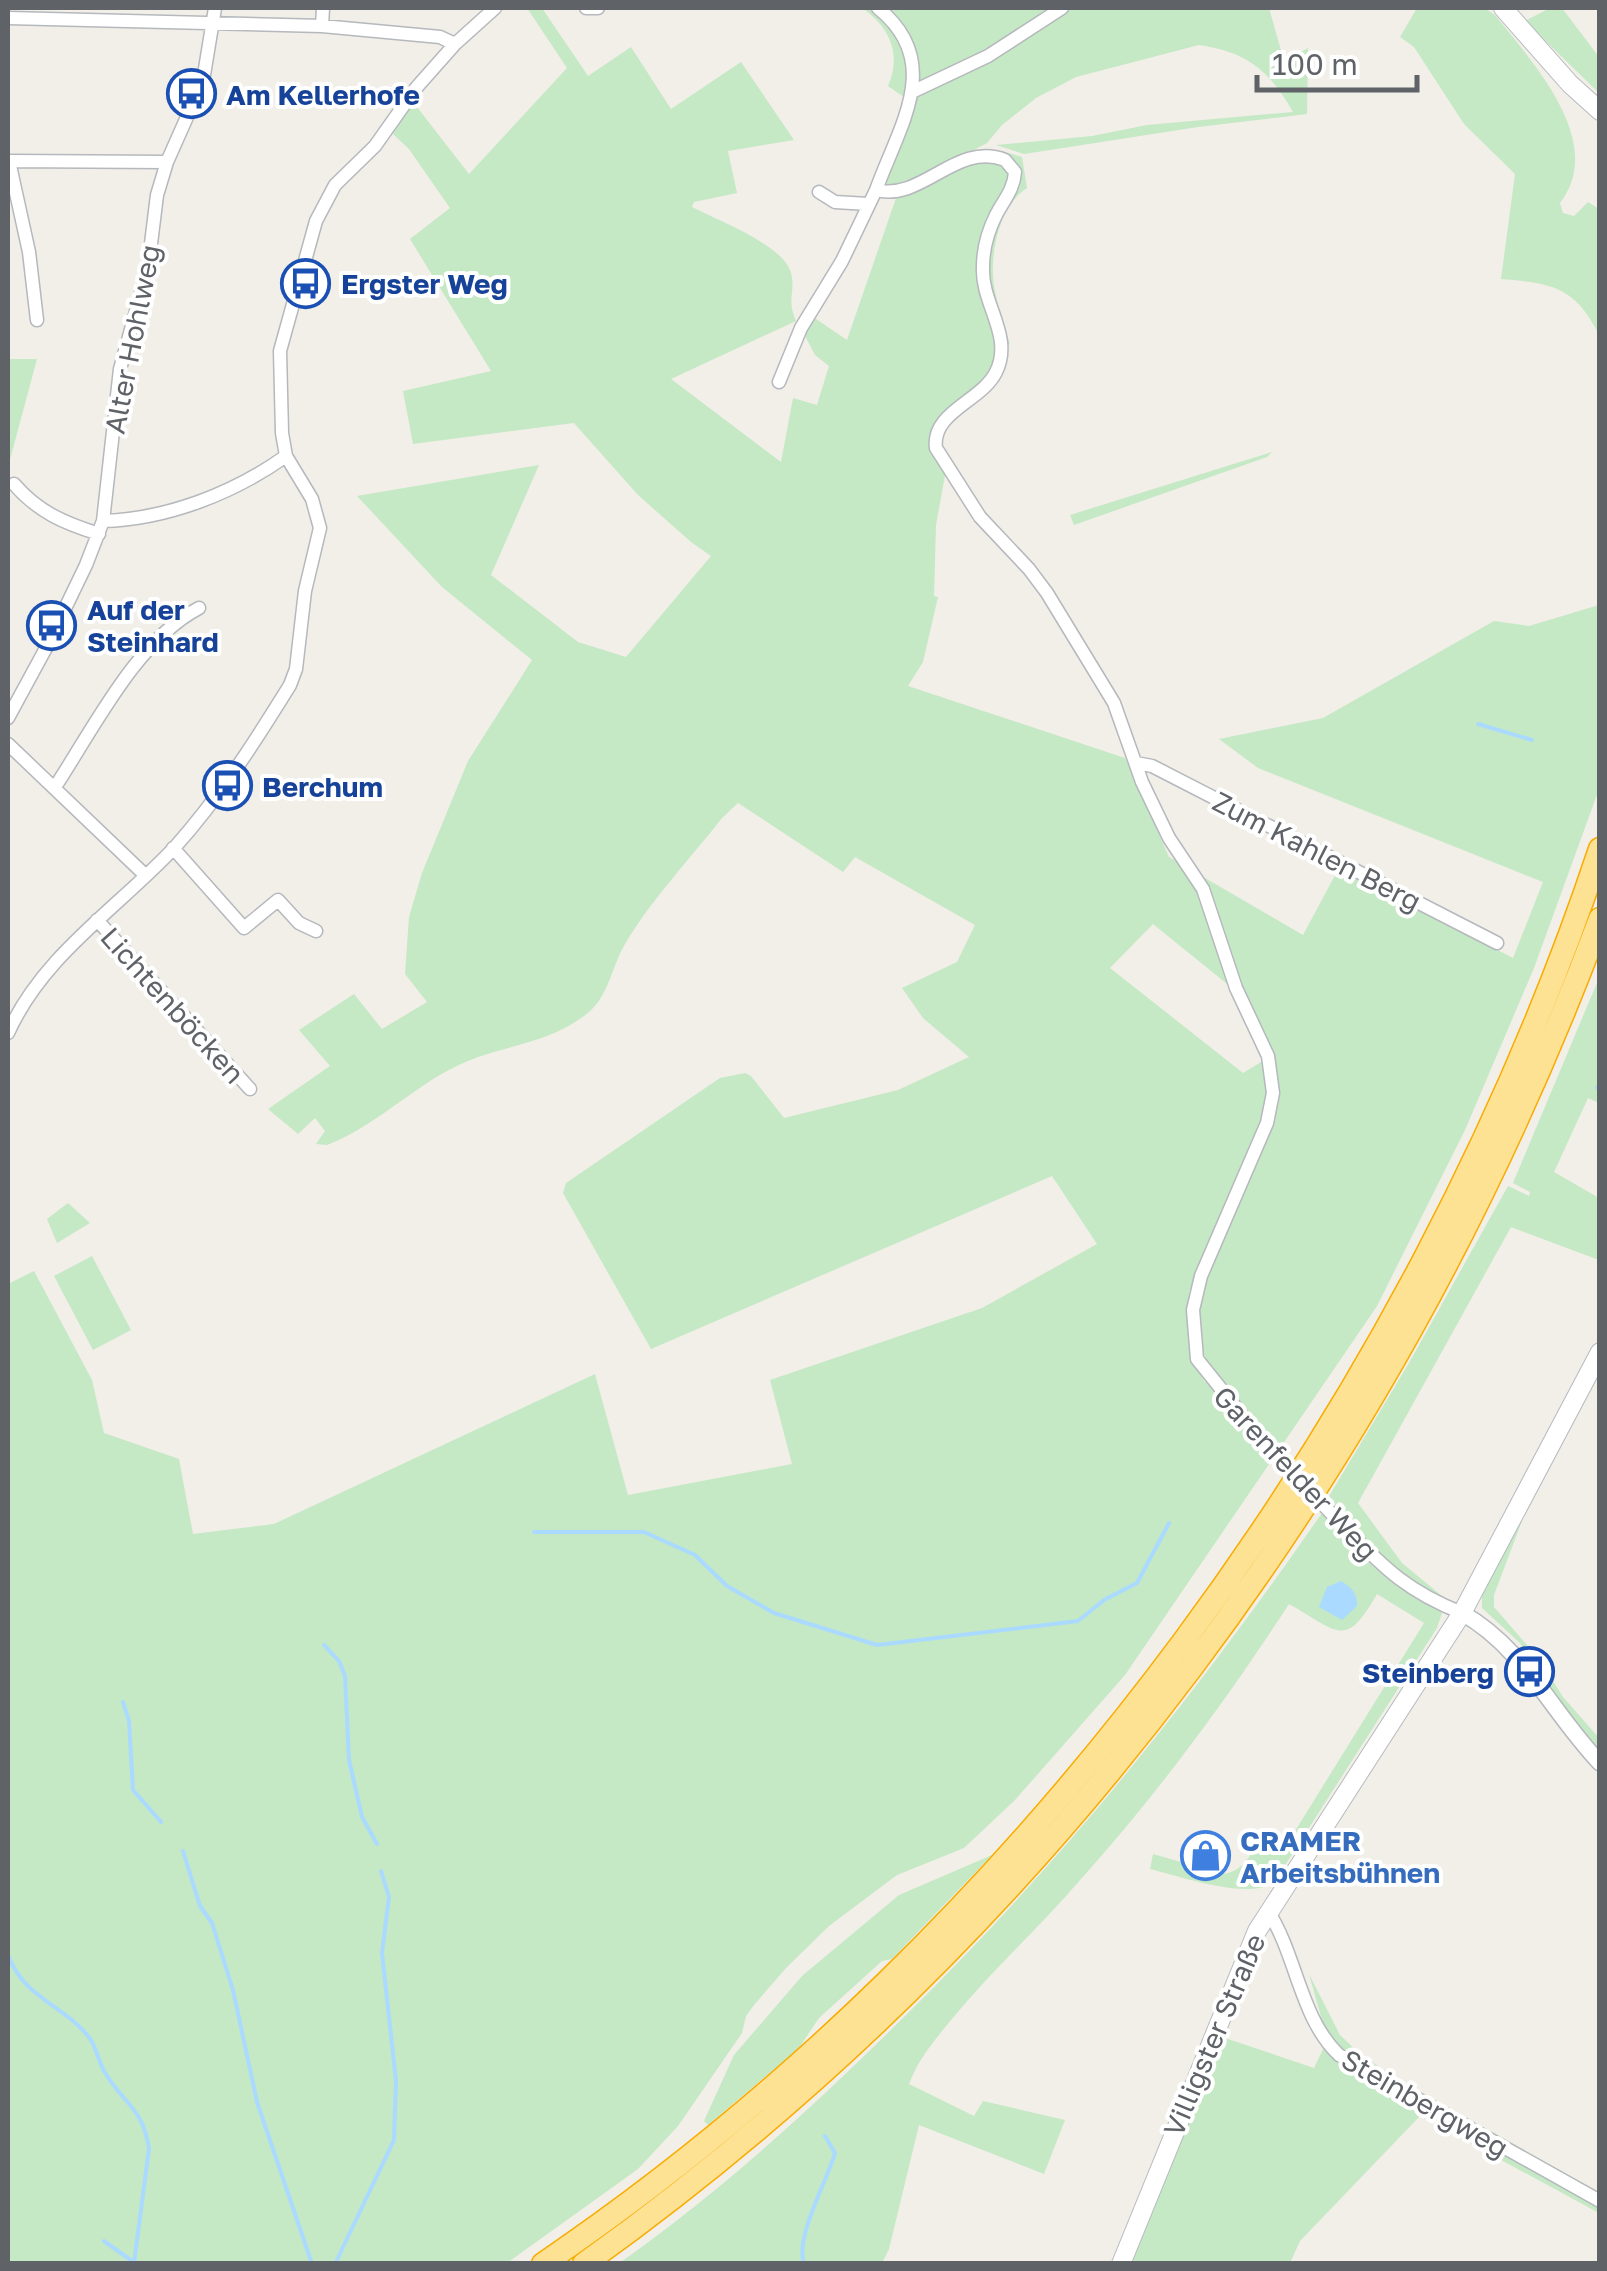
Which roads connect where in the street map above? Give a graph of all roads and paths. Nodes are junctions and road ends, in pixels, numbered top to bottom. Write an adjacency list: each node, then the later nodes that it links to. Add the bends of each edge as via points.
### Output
1 (215, 8): 10 (street, Alter Hohlweg)
2 (322, 8): 11 (street)
3 (495, 8): 12 (street)
4 (586, 8): 5 (street)
5 (598, 8)
6 (878, 8): 13 (street, via 908,43)
7 (1062, 8): 13 (street, via 988,56)
8 (1503, 8): 14 (main road)
9 (8, 18): 10 (street)
10 (214, 24): 11 (street); 15 (street, Alter Hohlweg, via 203,81)
11 (322, 26): 12 (street)
12 (455, 44): 21 (street, via 322,206 280,351)
13 (914, 92): 16 (street)
14 (1600, 111)
15 (168, 162): 19 (street, via 9,162); 23 (street, Alter Hohlweg, via 120,369)
16 (876, 190): 18 (street); 27 (street, Garenfelder Weg, via 900,193 982,156 1013,168 983,266 1002,358 990,382 942,423 935,442 980,517 1047,593 1114,703)
17 (819, 192): 18 (street, via 835,202)
18 (868, 204): 20 (street)
19 (37, 320)
20 (778, 382)
21 (286, 456): 23 (street, via 219,495); 29 (street, via 312,499 320,528 296,669 232,771)
22 (14, 484): 23 (street, via 64,523)
23 (101, 527): 25 (street, Alter Hohlweg)
24 (199, 608): 28 (street, via 176,620 140,659)
25 (8, 718)
26 (8, 744): 28 (street)
27 (1136, 764): 35 (street, Zum Kahlen Berg, via 1152,766); 39 (street, Garenfelder Weg, bridge, via 1169,838 1203,889 1236,988 1268,1056 1273,1093 1194,1298 1197,1359 1262,1441 1393,1576)
28 (55, 787): 31 (street)
29 (173, 848): 31 (street); 34 (street, via 244,928 278,900)
30 (1600, 848): 43 (highway, via 1500,1104 1392,1324 1186,1638 1010,1852 896,1971 766,2090)
31 (144, 874): 33 (street)
32 (1600, 919): 44 (highway, via 1512,1132 1420,1312 1322,1484 1190,1671 1034,1860 917,1983 807,2086)
33 (96, 920): 36 (street, via 20,1005); 37 (street, Lichtenböcken)
34 (316, 931)
35 (1497, 943)
36 (8, 1034)
37 (250, 1090)
38 (1600, 1352): 39 (main road, Villigster Straße)
39 (1462, 1612): 40 (street, via 1515,1653); 41 (main road, Villigster Straße)
40 (1600, 1763)
41 (1268, 1912): 42 (street, Steinbergweg, via 1316,2026 1339,2055); 45 (main road, Villigster Straße)
42 (1600, 2201)
43 (543, 2264)
44 (584, 2264)
45 (1121, 2264)

